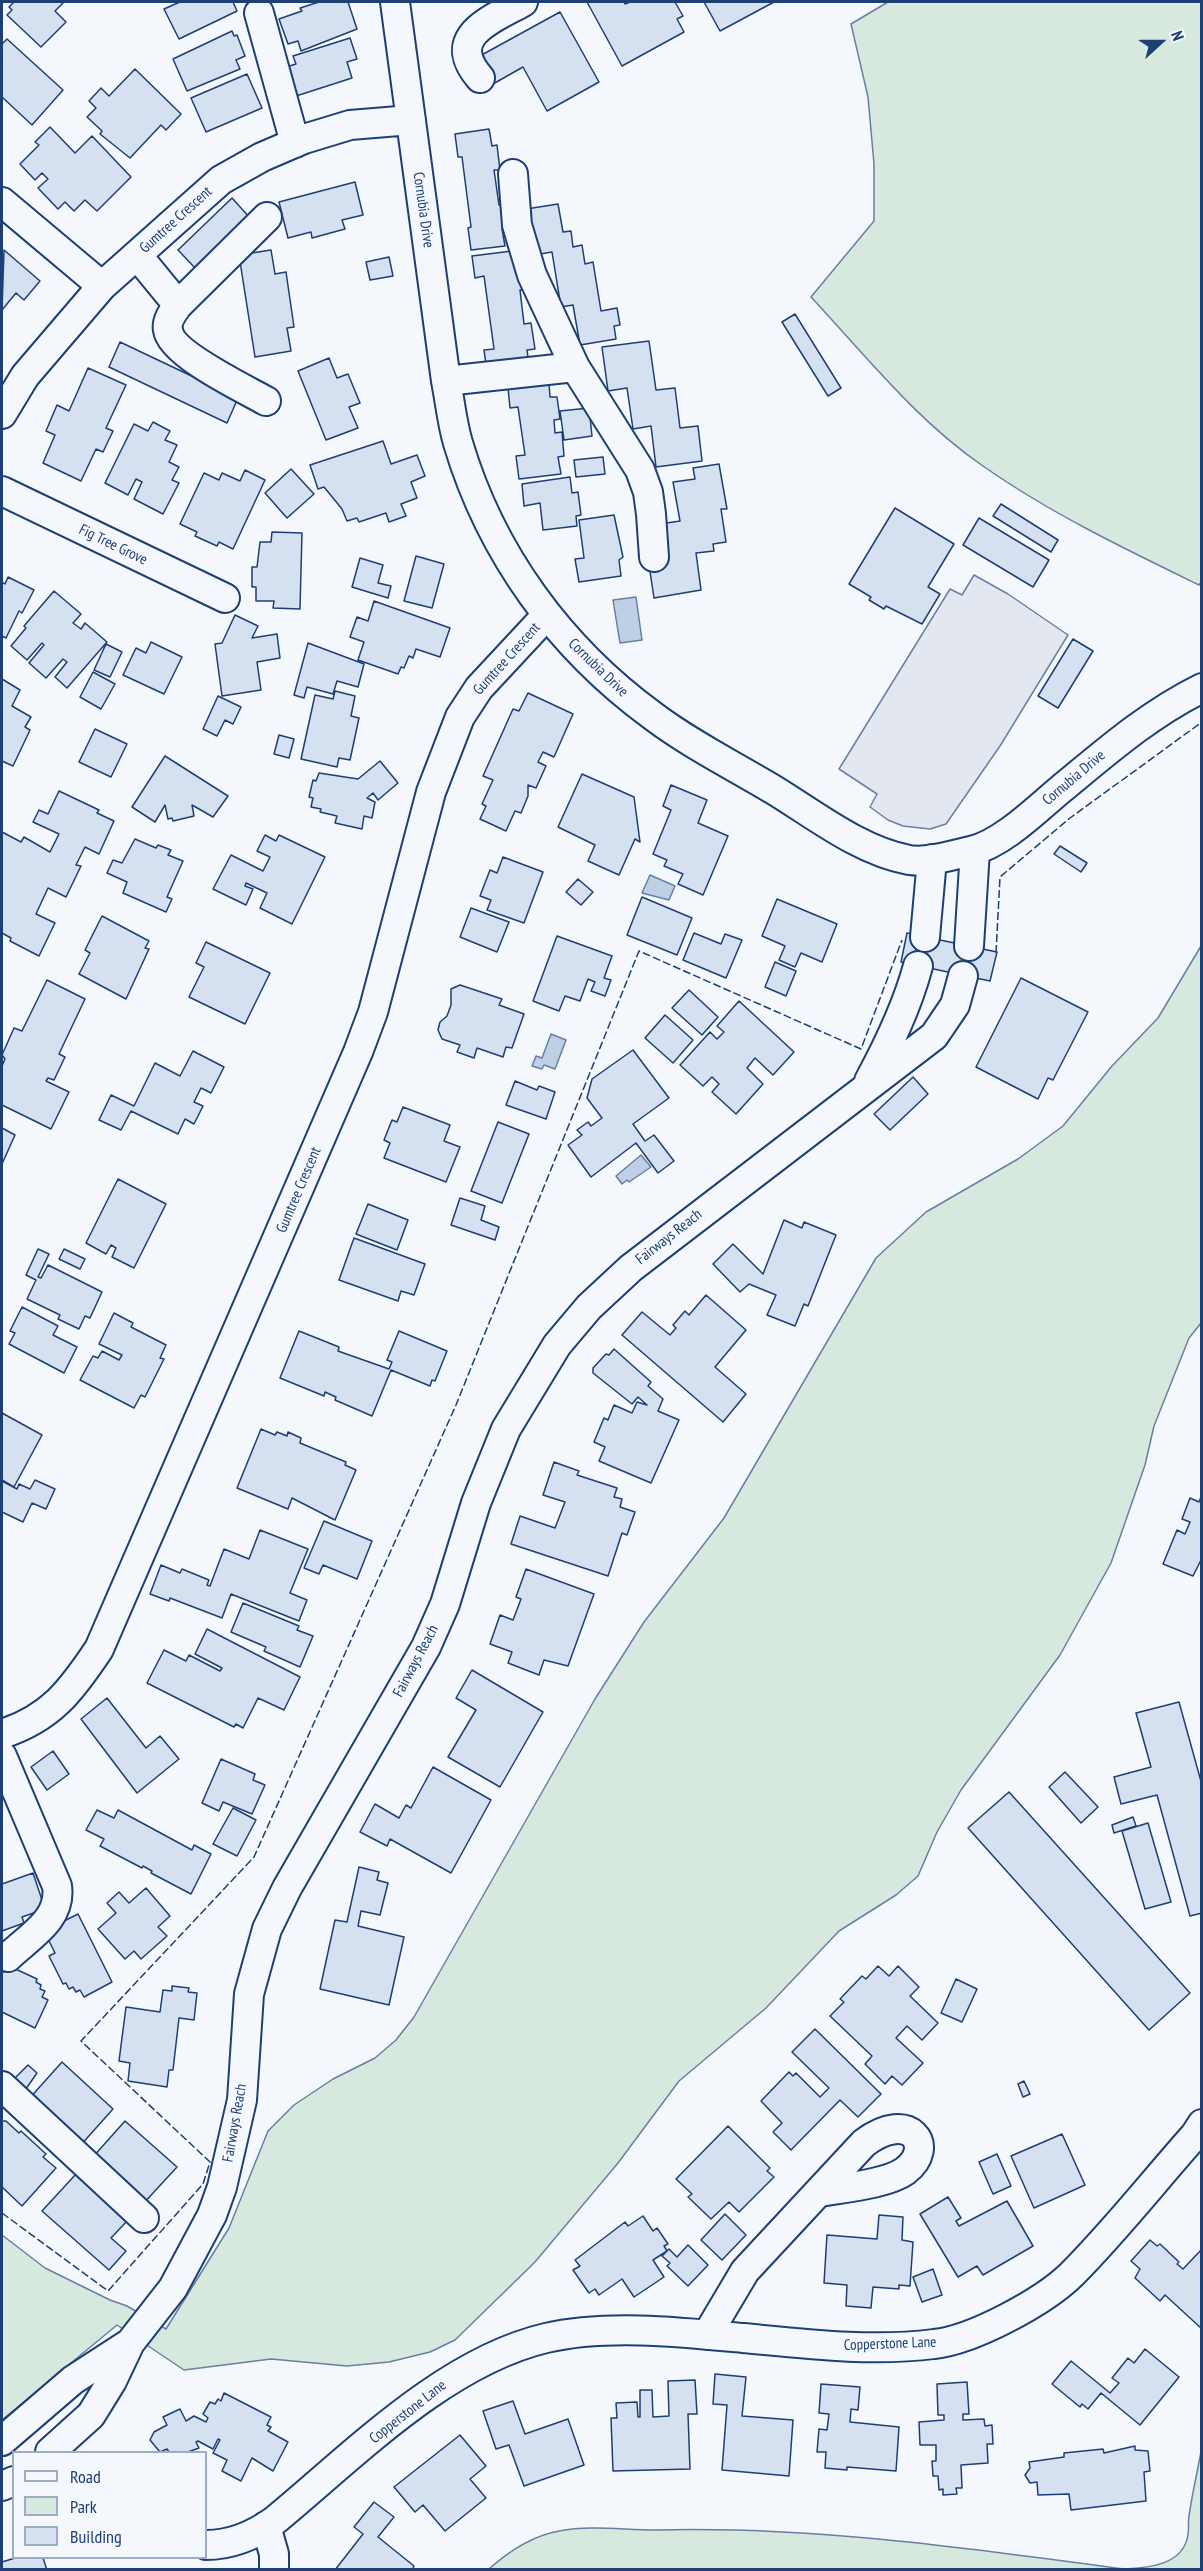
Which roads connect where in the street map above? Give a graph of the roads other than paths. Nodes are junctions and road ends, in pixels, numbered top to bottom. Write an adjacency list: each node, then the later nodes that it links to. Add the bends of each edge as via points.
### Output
1 (395, 2): 5 (street, Cornubia Drive)
2 (523, 2): 4 (street, via 471,35 465,54)
3 (259, 13): 6 (street)
4 (480, 78)
5 (411, 120): 6 (street, Gumtree Crescent, via 350,125); 14 (street, Cornubia Drive)
6 (295, 143): 10 (street, Gumtree Crescent, via 221,180)
7 (513, 174): 13 (street, via 524,254)
8 (2, 202): 11 (street)
9 (267, 217): 12 (street)
10 (137, 255): 11 (street, Gumtree Crescent); 12 (street)
11 (102, 286): 16 (street, Gumtree Crescent, via 25,376)
12 (178, 305): 15 (street, via 169,319 168,331 180,350)
13 (575, 367): 14 (street); 18 (street, via 640,470 651,514)
14 (446, 381): 20 (street, Cornubia Drive, via 458,441 491,529)
15 (266, 401)
16 (2, 414)
17 (2, 491): 19 (street, Fig Tree Grove)
18 (654, 557)
19 (225, 598)
20 (546, 616): 23 (street, Cornubia Drive, via 622,692 655,718 862,842 911,860); 29 (street, Gumtree Crescent, via 479,688 460,717 431,792 373,1012 358,1052 99,1649 60,1701 41,1717)
21 (1202, 688): 22 (street, Cornubia Drive, via 1135,727 1013,829)
22 (975, 850): 23 (street, Cornubia Drive); 25 (street)
23 (932, 859): 24 (street)
24 (925, 937)
25 (969, 946)
26 (918, 966): 28 (street, Fairways Reach, via 892,1038)
27 (963, 976): 28 (street, Fairways Reach, via 955,1005 934,1036)
28 (866, 1086): 37 (street, Fairways Reach, via 605,1291 557,1345 521,1403 506,1429 476,1503 445,1604 426,1647 286,1888 267,1929 249,1994 242,2100 213,2215 173,2288)
29 (2, 1734)
30 (2, 1756): 31 (street, via 59,1897 57,1909 48,1921)
31 (8, 1957)
32 (2, 2086): 35 (street)
33 (1202, 2124): 36 (street, Copperstone Lane, via 1070,2276 1022,2309 985,2328 938,2344 875,2348)
34 (820, 2192): 36 (street, via 745,2271)
35 (144, 2218)
36 (707, 2335): 41 (street, Copperstone Lane, via 588,2332 508,2349 424,2396)
37 (130, 2343): 38 (street, Fairways Reach, via 73,2380); 40 (street, Fairways Reach, via 112,2381)
38 (39, 2411): 39 (street, Fairways Reach); 40 (street)
39 (11, 2443)
40 (66, 2448)
41 (266, 2526): 42 (street, Copperstone Lane, via 253,2536); 43 (street)
42 (207, 2545)
43 (274, 2570)

